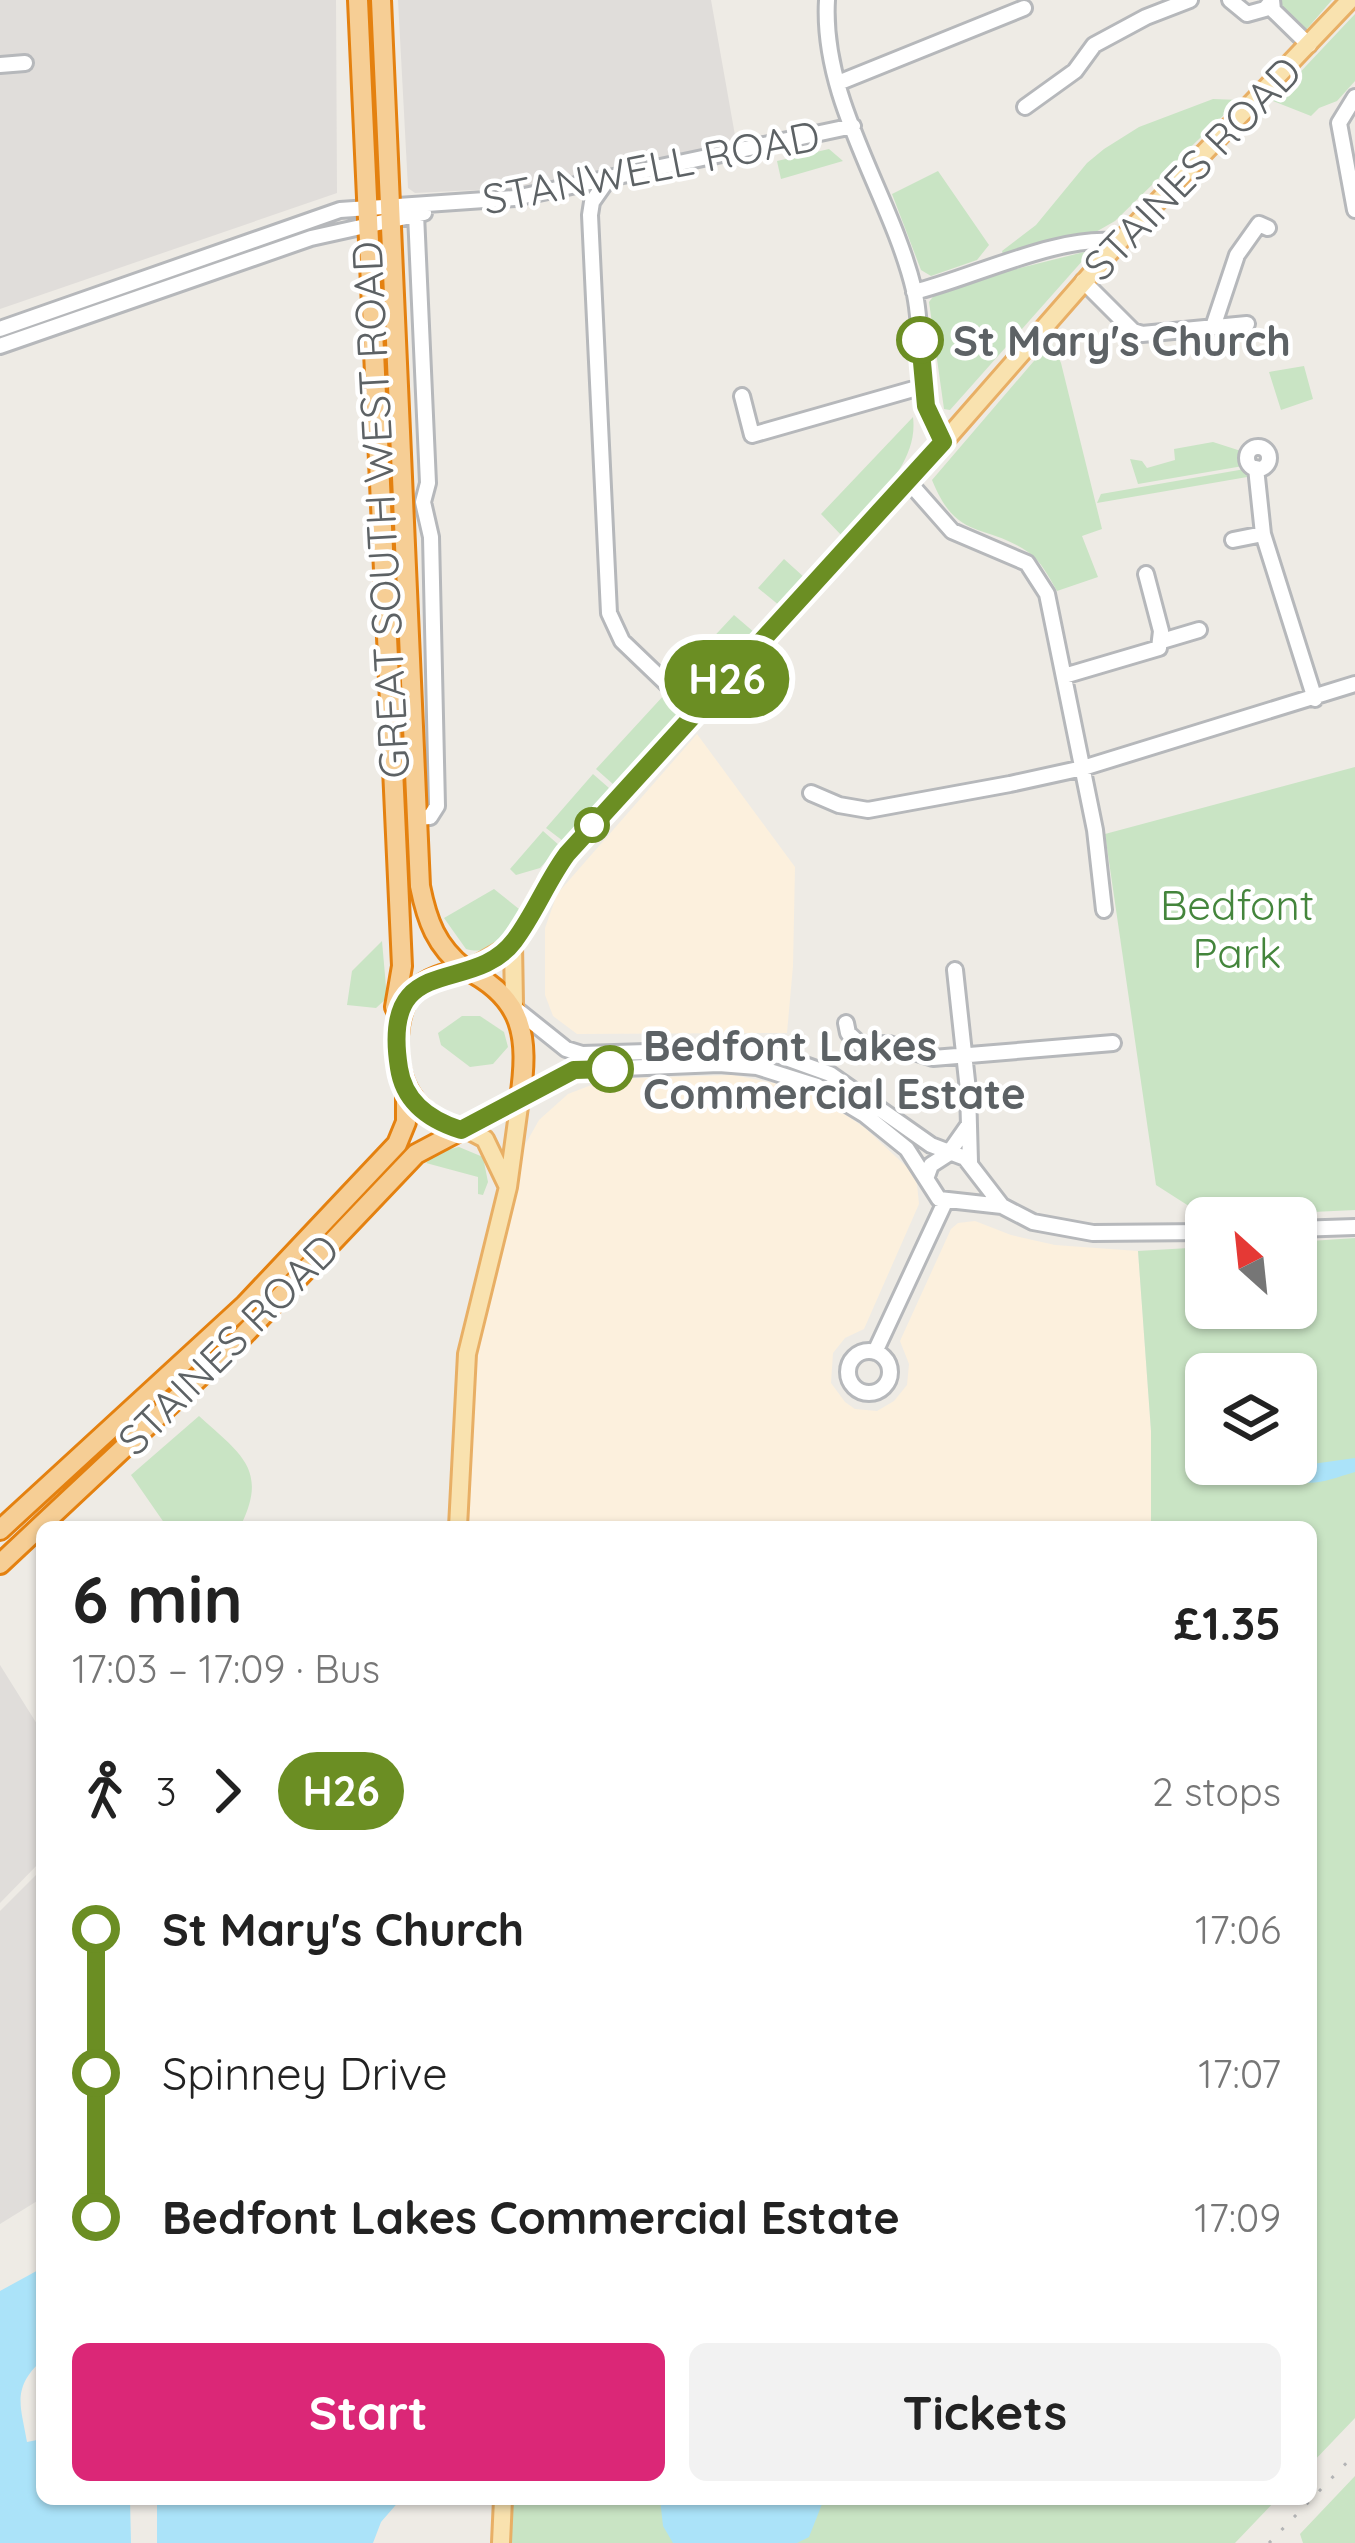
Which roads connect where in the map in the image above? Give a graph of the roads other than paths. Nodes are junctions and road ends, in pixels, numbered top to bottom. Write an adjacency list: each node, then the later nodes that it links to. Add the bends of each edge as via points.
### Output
1 (358, 0): 20 (highway, GREAT SOUTH WEST ROAD)
2 (381, 0): 20 (highway, GREAT SOUTH WEST ROAD)
3 (827, 0): 12 (street)
4 (1190, 0): 14 (street, via 1094,45 1073,72)
5 (1230, 0): 7 (street, via 1247,14)
6 (1350, 0): 9 (main road, STAINES ROAD)
7 (1271, 1): 9 (street, STAINES ROAD)
8 (1024, 8): 12 (street)
9 (1309, 45): 24 (main road, STAINES ROAD)
10 (26, 64): 11 (street)
11 (0, 65)
12 (838, 83): 15 (street)
13 (1352, 100): 19 (street, via 1339,123)
14 (1025, 107)
15 (853, 126): 16 (street, STANWELL ROAD); 26 (street)
16 (607, 180): 17 (street, STANWELL ROAD); 22 (street)
17 (579, 186): 18 (street, STANWELL ROAD); 22 (street)
18 (449, 205): 20 (street, STANWELL ROAD); 21 (street, STANWELL ROAD)
19 (1355, 210)
20 (379, 213): 21 (street, STANWELL ROAD); 29 (street, STANWELL ROAD, via 340,210); 30 (street, STANWELL ROAD); 36 (highway, GREAT SOUTH WEST ROAD); 53 (highway, GREAT SOUTH WEST ROAD)
21 (416, 214): 36 (street, via 428,483)
22 (590, 215): 45 (street, via 609,614 622,640)
23 (1242, 219): 28 (street, via 1264,226 1237,254)
24 (1119, 242): 25 (main road, STAINES ROAD); 26 (street, via 1050,251)
25 (1083, 281): 28 (street, via 1132,331); 33 (main road, STAINES ROAD)
26 (914, 292): 31 (street)
27 (1247, 324): 28 (street)
28 (1213, 327)
29 (0, 329)
30 (0, 346)
31 (924, 386): 32 (street, via 752,435); 33 (street)
32 (742, 395)
33 (943, 442): 35 (main road, STAINES ROAD)
34 (1256, 469): 37 (street)
35 (907, 480): 42 (street, via 952,531 1007,552 1038,575); 45 (main road, STAINES ROAD)
36 (413, 502): 50 (highway, GREAT SOUTH WEST ROAD, via 416,818 425,911 445,952)
37 (1263, 534): 38 (street); 44 (street)
38 (1233, 540)
39 (1146, 574): 41 (street)
40 (1199, 630): 41 (street)
41 (1162, 641): 42 (street, via 1154,652)
42 (1064, 676): 46 (street)
43 (1355, 684): 44 (street)
44 (1315, 698): 46 (street)
45 (696, 712): 49 (main road, STAINES ROAD, via 567,854)
46 (1083, 768): 47 (street, via 868,810); 48 (street)
47 (811, 793)
48 (1104, 910)
49 (513, 944): 50 (main road); 52 (main road, STAINES ROAD)
50 (466, 970): 52 (highway); 53 (highway, via 417,988)
51 (955, 970): 56 (street)
52 (515, 1006): 58 (highway); 61 (street, via 582,1054 781,1056 830,1074)
53 (400, 1018): 57 (highway)
54 (846, 1023): 56 (street, via 861,1045)
55 (1113, 1042): 56 (street)
56 (963, 1056): 59 (street)
57 (406, 1091): 60 (highway, via 435,1120); 74 (highway, STAINES ROAD, via 405,1127 383,1159 244,1305)
58 (520, 1097): 60 (highway); 63 (street, via 574,1070 757,1067 817,1086 866,1115); 64 (main road)
59 (967, 1127): 61 (street); 62 (street)
60 (462, 1129): 64 (main road, via 485,1139); 72 (highway, STAINES ROAD, via 416,1154 240,1340)
61 (949, 1154): 62 (street); 63 (street)
62 (972, 1166): 65 (street, via 975,1183); 67 (street)
63 (927, 1176): 66 (street)
64 (508, 1187): 73 (main road, via 467,1354)
65 (964, 1199): 66 (street); 67 (street)
66 (946, 1202): 71 (street)
67 (1002, 1205): 70 (street, via 1065,1230)
68 (1355, 1227): 69 (street)
69 (1317, 1228)
70 (1185, 1233)
71 (874, 1352)
72 (46, 1521)
73 (458, 1521)
74 (0, 1530)
75 (36, 1530): 76 (highway, STAINES ROAD)
76 (0, 1564)
77 (503, 2505): 78 (main road)
78 (501, 2543)

